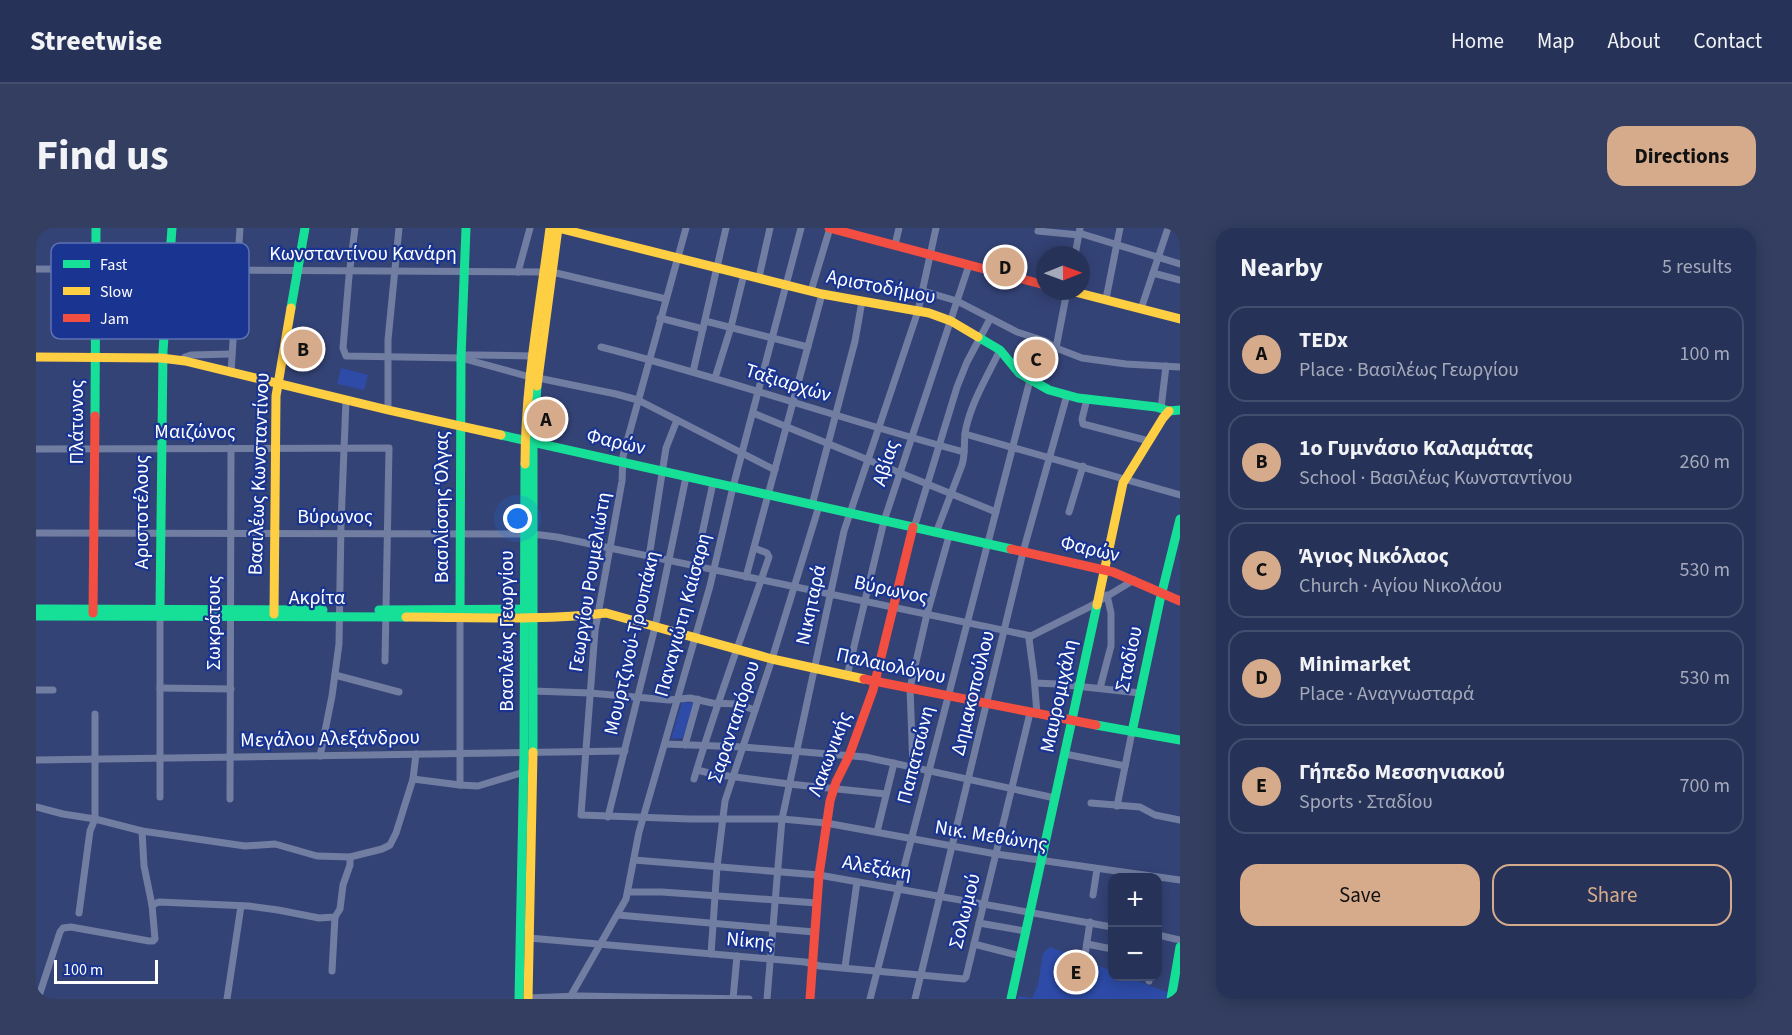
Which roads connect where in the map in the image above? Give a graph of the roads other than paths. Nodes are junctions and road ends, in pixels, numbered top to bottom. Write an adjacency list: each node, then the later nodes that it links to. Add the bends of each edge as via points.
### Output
1 (172, 228): 21 (main road, Αριστοτέλους)
2 (240, 228): 22 (street)
3 (305, 228): 32 (main road, Βασιλέως Κωνσταντίνου)
4 (355, 228): 33 (street)
5 (399, 228): 34 (street)
6 (466, 228): 35 (main road, Βασιλίσσης Όλγας)
7 (530, 228): 36 (street)
8 (550, 228): 37 (main road, Βασιλέως Γεωργίου)
9 (558, 228): 26 (main road, Αριστοδήμου); 37 (main road, Βασιλέως Γεωργίου)
10 (686, 228): 26 (street, Γεωργίου Ρουμελιώτη)
11 (726, 228): 30 (street)
12 (770, 228): 40 (street)
13 (801, 228): 43 (street, Παναγιώτη Καίσαρη)
14 (829, 228): 24 (main road); 44 (street)
15 (899, 228): 24 (street)
16 (936, 228): 25 (street, Νικηταρά)
17 (1120, 228): 23 (street)
18 (1168, 228): 27 (street)
19 (1038, 231): 20 (street)
20 (1079, 232): 23 (street)
21 (171, 243)
22 (239, 243)
23 (1116, 244): 27 (street); 49 (street)
24 (894, 245): 25 (main road)
25 (930, 255): 29 (main road); 45 (street, Νικηταρά)
26 (677, 257): 30 (main road, Αριστοδήμου); 48 (street, Γεωργίου Ρουμελιώτη)
27 (1158, 257): 28 (street); 39 (street)
28 (1180, 264)
29 (969, 265): 42 (main road); 52 (street, Αβίας)
30 (717, 267): 38 (main road, Αριστοδήμου); 59 (street)
31 (249, 270): 32 (street, Κωνσταντίνου Κανάρη)
32 (297, 270): 33 (street, Κωνσταντίνου Κανάρη); 86 (main road, Βασιλέως Κωνσταντίνου)
33 (349, 270): 34 (street, Κωνσταντίνου Κανάρη); 75 (street, via 344,353 350,357)
34 (395, 271): 35 (street, Κωνσταντίνου Κανάρη); 75 (street)
35 (465, 272): 36 (street, Κωνσταντίνου Κανάρη); 76 (main road, Βασιλίσσης Όλγας)
36 (518, 272): 37 (street, Κωνσταντίνου Κανάρη)
37 (549, 272): 48 (street, Κωνσταντίνου Κανάρη); 71 (main road, Βασιλέως Γεωργίου); 83 (main road, Βασιλέως Γεωργίου)
38 (744, 273): 40 (main road, Αριστοδήμου); 60 (street)
39 (1153, 273): 41 (street); 53 (street)
40 (759, 278): 43 (main road, Αριστοδήμου)
41 (1180, 280)
42 (1036, 283)
43 (786, 284): 44 (main road, Αριστοδήμου); 61 (street, Παναγιώτη Καίσαρη)
44 (811, 291): 46 (main road, Αριστοδήμου)
45 (923, 291): 52 (street); 54 (street, Νικηταρά)
46 (822, 294): 51 (main road, Αριστοδήμου); 67 (street)
47 (1090, 296): 49 (main road)
48 (666, 299): 55 (street, Γεωργίου Ρουμελιώτη)
49 (1106, 299): 53 (main road)
50 (1067, 300): 68 (street)
51 (862, 301): 54 (main road, Αριστοδήμου); 97 (street, Σαρανταπόρου)
52 (957, 301): 56 (street); 58 (street, Αβίας)
53 (1141, 309): 57 (main road)
54 (918, 311): 58 (main road, Αριστοδήμου); 101 (street, Νικηταρά)
55 (660, 318): 59 (street); 77 (street, Γεωργίου Ρουμελιώτη)
56 (990, 319): 62 (street); 68 (street)
57 (1180, 319)
58 (951, 321): 62 (main road, Αριστοδήμου); 103 (street, Αβίας)
59 (704, 325): 60 (street); 81 (street)
60 (731, 327): 61 (street); 84 (street)
61 (772, 338): 67 (street); 87 (street, Παναγιώτη Καίσαρη)
62 (980, 338): 69 (main road, Αριστοδήμου); 107 (street, via 957,387)
63 (95, 339): 73 (main road, Πλάτωνος)
64 (163, 339): 74 (main road, Αριστοτέλους)
65 (233, 339): 70 (street)
66 (602, 347): 77 (street, Ταξιαρχών)
67 (808, 347): 92 (street)
68 (1056, 348): 79 (street, via 1096,360)
69 (1000, 350): 85 (main road, Αριστοδήμου); 102 (street)
70 (232, 354): 78 (street, via 191,355); 82 (street)
71 (533, 356): 76 (street); 83 (main road, Βασιλέως Γεωργίου)
72 (36, 357): 73 (main road, Φαρών)
73 (95, 357): 74 (main road, Φαρών); 112 (main road, Πλάτωνος)
74 (162, 358): 78 (main road, Φαρών); 109 (main road, Αριστοτέλους)
75 (387, 358): 76 (street); 93 (street)
76 (461, 358): 83 (street); 99 (main road, Βασιλίσσης Όλγας)
77 (649, 360): 81 (street, Ταξιαρχών); 91 (street, Γεωργίου Ρουμελιώτη)
78 (181, 361): 82 (main road, Φαρών)
79 (1166, 366): 80 (street); 94 (street)
80 (1180, 367)
81 (693, 372): 84 (street, Ταξιαρχών)
82 (231, 373): 86 (main road, Φαρών)
83 (534, 378): 91 (street); 104 (main road, Βασιλέως Γεωργίου)
84 (716, 378): 87 (street, Ταξιαρχών)
85 (1030, 380): 88 (main road, Αριστοδήμου); 108 (street, Παπατσώνη)
86 (277, 383): 90 (main road, Φαρών); 113 (main road, Βασιλέως Κωνσταντίνου)
87 (759, 391): 92 (street, Ταξιαρχών); 96 (street, Παναγιώτη Καίσαρη)
88 (1067, 395): 89 (main road, Αριστοδήμου); 117 (street, Δημακοπούλου)
89 (1087, 399): 94 (main road, Αριστοδήμου); 105 (street, via 1083,424)
90 (346, 400): 93 (main road, Φαρών); 114 (street)
91 (638, 400): 98 (street); 119 (street, Γεωργίου Ρουμελιώτη)
92 (793, 402): 97 (street, Ταξιαρχών); 100 (street)
93 (388, 410): 99 (main road, Φαρών)
94 (1165, 410): 95 (main road, Αριστοδήμου); 105 (main road, Μαυρομιχάλη)
95 (1180, 410)
96 (753, 413): 100 (street); 116 (street, Παναγιώτη Καίσαρη)
97 (835, 415): 101 (street, Ταξιαρχών); 106 (street, Σαρανταπόρου)
98 (677, 420): 116 (street); 122 (street, via 667,442)
99 (461, 426): 104 (main road, Φαρών); 147 (main road, Βασιλίσσης Όλγας)
100 (786, 427): 106 (street); 121 (street)
101 (878, 428): 103 (street, Ταξιαρχών); 118 (street, Νικηταρά)
102 (965, 434): 108 (street); 115 (street)
103 (912, 438): 107 (street, Ταξιαρχών); 123 (street, Αβίας)
104 (529, 441): 119 (main road, Φαρών); 148 (main road, Βασιλέως Γεωργίου)
105 (1149, 441): 125 (main road, Μαυρομιχάλη)
106 (829, 444): 118 (street); 132 (street, Σαρανταπόρου)
107 (940, 446): 115 (street, Ταξιαρχών); 127 (street)
108 (1012, 446): 117 (street); 133 (street, Παπατσώνη)
109 (161, 448): 110 (street, Μαιζώνος); 112 (street, Μαιζώνος); 141 (main road, Αριστοτέλους)
110 (231, 448): 113 (street, Μαιζώνος); 143 (street, Σωκράτους)
111 (36, 449): 112 (street, Μαιζώνος)
112 (95, 449): 140 (main road, Πλάτωνος)
113 (275, 449): 114 (street, Μαιζώνος); 144 (main road, Βασιλέως Κωνσταντίνου)
114 (344, 449): 145 (street); 146 (street, Μαιζώνος, via 389,448)
115 (964, 452): 129 (street)
116 (742, 454): 121 (street); 128 (street, Παναγιώτη Καίσαρη)
117 (1050, 457): 120 (street); 153 (street, Δημακοπούλου)
118 (867, 460): 123 (street); 135 (street, Νικηταρά)
119 (622, 462): 122 (main road, Φαρών); 152 (street, Γεωργίου Ρουμελιώτη)
120 (1083, 466): 125 (street); 134 (street)
121 (775, 470): 130 (street)
122 (662, 471): 124 (main road, Φαρών); 154 (street)
123 (900, 473): 127 (street); 137 (street, Αβίας)
124 (686, 477): 126 (main road, Φαρών); 155 (street, Μουρτζινού-Τρουπάκη)
125 (1124, 479): 131 (street); 157 (main road, Μαυρομιχάλη)
126 (713, 483): 128 (main road, Φαρών); 156 (street)
127 (927, 484): 129 (street); 138 (street)
128 (734, 487): 130 (main road, Φαρών); 158 (street, Παναγιώτη Καίσαρη)
129 (951, 494): 133 (street); 142 (street)
130 (768, 495): 132 (main road, Φαρών); 151 (street)
131 (1180, 495)
132 (815, 506): 135 (main road, Φαρών); 162 (street, Σαρανταπόρου)
133 (996, 512): 150 (street, Παπατσώνη)
134 (1069, 512)
135 (848, 513): 137 (main road, Φαρών); 163 (street, Νικηταρά)
136 (1180, 519): 164 (main road, Σταδίου)
137 (884, 521): 138 (main road, Φαρών); 166 (street, Αβίας)
138 (914, 528): 142 (main road, Φαρών); 169 (main road, Λακωνικής)
139 (36, 533): 140 (street, Βύρωνος)
140 (94, 533): 141 (street, Βύρωνος); 171 (main road, Πλάτωνος)
141 (160, 533): 143 (street, Βύρωνος); 172 (main road, Αριστοτέλους)
142 (936, 533): 149 (main road, Φαρών)
143 (231, 534): 144 (street, Βύρωνος); 173 (street, Σωκράτους)
144 (274, 534): 145 (street, Βύρωνος); 174 (main road, Βασιλέως Κωνσταντίνου)
145 (341, 534): 146 (street, Βύρωνος); 175 (street)
146 (386, 534): 147 (street, Βύρωνος); 176 (street)
147 (460, 534): 148 (street, Βύρωνος); 177 (main road, Βασιλίσσης Όλγας)
148 (529, 534): 152 (street, Βύρωνος); 178 (main road, Βασιλέως Γεωργίου)
149 (949, 536): 150 (main road, Φαρών); 180 (street)
150 (987, 544): 153 (main road, Φαρών); 182 (street, Παπατσώνη)
151 (754, 548): 159 (street); 160 (street, via 769,555)
152 (611, 549): 154 (street, Βύρωνος); 179 (street, Γεωργίου Ρουμελιώτη)
153 (1023, 552): 157 (main road, Φαρών); 184 (street, Δημακοπούλου)
154 (649, 557): 155 (street, Βύρωνος)
155 (668, 561): 156 (street, Βύρωνος); 183 (street, Μουρτζινού-Τρουπάκη)
156 (695, 567): 158 (street, Βύρωνος)
157 (1104, 570): 161 (main road, Φαρών); 168 (main road, Μαυρομιχάλη)
158 (714, 571): 159 (street, Βύρωνος); 186 (street, Παναγιώτη Καίσαρη)
159 (746, 577): 160 (street, Βύρωνος)
160 (761, 580): 162 (street, Βύρωνος); 187 (street)
161 (1134, 580): 164 (main road, Φαρών); 165 (street)
162 (794, 586): 163 (street, Βύρωνος); 188 (street, Σαρανταπόρου)
163 (830, 594): 166 (street, Βύρωνος); 190 (street, Νικηταρά)
164 (1161, 595): 167 (main road, Φαρών); 205 (main road, Σταδίου)
165 (1107, 596): 168 (street); 198 (street, via 1111,646)
166 (864, 601): 169 (street, Βύρωνος); 192 (street, Αβίας)
167 (1180, 601)
168 (1098, 602): 185 (street); 195 (main road, Μαυρομιχάλη)
169 (894, 607): 180 (street, Βύρωνος); 193 (main road, Λακωνικής)
170 (36, 609): 171 (main road, Ακρίτα)
171 (93, 612): 172 (main road, Ακρίτα); 181 (main road, Ακρίτα)
172 (160, 613): 173 (main road, Ακρίτα); 196 (street, Αριστοτέλους)
173 (231, 613): 174 (main road, Ακρίτα); 199 (street, Σωκράτους)
174 (274, 613): 175 (main road, Ακρίτα)
175 (340, 613): 176 (main road, Ακρίτα); 191 (street)
176 (386, 613): 177 (main road, Ακρίτα); 189 (street)
177 (460, 613): 178 (main road, Ακρίτα); 226 (street, Βασιλίσσης Όλγας)
178 (529, 613): 179 (main road, Ακρίτα); 202 (main road, Βασιλέως Γεωργίου); 225 (main road, Βασιλέως Γεωργίου)
179 (598, 613): 183 (main road, Παλαιολόγου); 204 (street, Γεωργίου Ρουμελιώτη)
180 (927, 614): 182 (street, Βύρωνος); 197 (street)
181 (36, 616)
182 (967, 622): 184 (street, Βύρωνος); 207 (street, Παπατσώνη)
183 (655, 627): 186 (main road, Παλαιολόγου); 206 (street, Μουρτζινού-Τρουπάκη)
184 (1005, 630): 185 (street, Βύρωνος); 211 (street, Δημακοπούλου)
185 (1031, 636): 194 (street, Σολωμού)
186 (695, 638): 187 (main road, Παλαιολόγου); 208 (street, Παναγιώτη Καίσαρη)
187 (738, 650): 188 (main road, Παλαιολόγου); 210 (street)
188 (772, 659): 190 (main road, Παλαιολόγου); 212 (street, Σαρανταπόρου)
189 (385, 661)
190 (814, 668): 192 (main road, Παλαιολόγου); 224 (street, Νικηταρά)
191 (335, 675): 203 (street); 229 (street)
192 (847, 675): 193 (main road, Παλαιολόγου)
193 (876, 682): 197 (main road, Παλαιολόγου); 230 (main road, Λακωνικής)
194 (1035, 683): 195 (street); 214 (street, Σολωμού)
195 (1079, 686): 198 (street); 215 (main road, Μαυρομιχάλη)
196 (160, 688): 199 (street); 232 (street, Αριστοτέλους)
197 (910, 688): 207 (main road, Παλαιολόγου); 237 (street)
198 (1100, 688): 205 (street)
199 (231, 689): 231 (street, Σωκράτους)
200 (36, 690): 201 (street)
201 (53, 690)
202 (533, 691): 204 (street); 225 (main road, Βασιλέως Γεωργίου)
203 (399, 692)
204 (590, 693): 206 (street); 222 (street, Γεωργίου Ρουμελιώτη)
205 (1140, 693): 216 (main road, Σταδίου)
206 (638, 696): 208 (street); 223 (street, Μουρτζινού-Τρουπάκη)
207 (948, 696): 211 (main road, Παλαιολόγου); 239 (street, Παπατσώνη)
208 (678, 698): 209 (street); 218 (street, Παναγιώτη Καίσαρη)
209 (698, 699): 210 (street); 219 (street)
210 (718, 703): 212 (street); 220 (street)
211 (987, 704): 214 (main road, Παλαιολόγου); 244 (street, Δημακοπούλου)
212 (754, 710): 221 (street, Σαρανταπόρου)
213 (95, 714): 233 (street)
214 (1033, 714): 215 (main road, Παλαιολόγου); 248 (street, Σολωμού)
215 (1072, 721): 216 (main road, Παλαιολόγου); 228 (main road, Μαυρομιχάλη)
216 (1132, 732): 217 (main road, Παλαιολόγου); 236 (street, Σταδίου)
217 (1180, 741)
218 (665, 744): 219 (street); 258 (street, Παναγιώτη Καίσαρη)
219 (685, 745): 220 (street)
220 (704, 745): 221 (street); 238 (street)
221 (743, 747): 224 (street); 241 (street, Σαρανταπόρου)
222 (585, 751): 223 (street, Μεγάλου Αλεξάνδρου); 225 (street, Μεγάλου Αλεξάνδρου); 256 (street, Γεωργίου Ρουμελιώτη)
223 (625, 751): 257 (street, Μουρτζινού-Τρουπάκη)
224 (796, 751): 230 (street); 245 (street, Νικηταρά)
225 (528, 752): 226 (street, Μεγάλου Αλεξάνδρου); 240 (main road, Βασιλέως Γεωργίου); 299 (main road, Βασιλέως Γεωργίου)
226 (460, 753): 227 (street, Μεγάλου Αλεξάνδρου); 246 (street, Βασιλίσσης Όλγας)
227 (416, 754): 229 (street, Μεγάλου Αλεξάνδρου); 242 (street)
228 (1065, 754): 236 (street); 251 (main road, Μαυρομιχάλη)
229 (320, 756): 231 (street, Μεγάλου Αλεξάνδρου)
230 (849, 756): 235 (street); 247 (main road, Λακωνικής)
231 (230, 757): 232 (street, Μεγάλου Αλεξάνδρου); 252 (street, Σωκράτους)
232 (160, 758): 233 (street, Μεγάλου Αλεξάνδρου); 250 (street, Αριστοτέλους)
233 (95, 759): 234 (street, Μεγάλου Αλεξάνδρου); 260 (street)
234 (36, 760)
235 (894, 764): 237 (street); 249 (street)
236 (1125, 766): 254 (street, Σταδίου)
237 (913, 768): 239 (street)
238 (697, 770): 241 (street); 243 (street)
239 (929, 771): 244 (street); 266 (street, Παπατσώνη)
240 (524, 772): 246 (street, via 478,786); 323 (main road, Βασιλέως Γεωργίου)
241 (733, 776): 245 (street); 259 (street, Σαρανταπόρου)
242 (413, 779): 246 (street); 269 (street, via 390,844)
243 (694, 779)
244 (968, 780): 248 (street); 267 (street, Δημακοπούλου)
245 (789, 784): 247 (street); 261 (street, Νικηταρά)
246 (460, 785)
247 (834, 789): 249 (street); 263 (main road, Λακωνικής)
248 (1011, 789): 251 (street); 268 (street, Σολωμού)
249 (886, 794): 265 (street)
250 (160, 797)
251 (1055, 798): 271 (main road, Μαυρομιχάλη)
252 (230, 799)
253 (1091, 803): 254 (street)
254 (1117, 806): 262 (street, via 1140,807)
255 (36, 807): 260 (street)
256 (581, 815): 257 (street, Νικ. Μεθώνης)
257 (608, 817): 258 (street, Νικ. Μεθώνης)
258 (643, 817): 259 (street, Νικ. Μεθώνης); 270 (street, Παναγιώτη Καίσαρη)
259 (722, 818): 261 (street, Νικ. Μεθώνης); 272 (street, Σαρανταπόρου)
260 (95, 819): 264 (street); 289 (street)
261 (782, 819): 263 (street, Νικ. Μεθώνης); 274 (street, Νικηταρά)
262 (1180, 820)
263 (826, 823): 265 (street, Νικ. Μεθώνης); 275 (main road, Λακωνικής)
264 (142, 831): 269 (street, via 245,846 275,844 317,856); 286 (street)
265 (877, 832): 266 (street, Νικ. Μεθώνης)
266 (911, 839): 267 (street, Νικ. Μεθώνης); 278 (street, Παπατσώνη)
267 (953, 846): 268 (street, Νικ. Μεθώνης); 282 (street, Δημακοπούλου)
268 (996, 854): 271 (street, Νικ. Μεθώνης); 285 (street, Σολωμού)
269 (350, 857): 291 (street, via 340,909)
270 (634, 860): 272 (street, Αλεξάκη); 279 (street, Παναγιώτη Καίσαρη)
271 (1041, 861): 273 (street, Νικ. Μεθώνης); 288 (main road, Μαυρομιχάλη)
272 (717, 867): 274 (street, Αλεξάκη); 281 (street, Σαρανταπόρου)
273 (1097, 869): 276 (street, Νικ. Μεθώνης); 280 (street)
274 (778, 871): 275 (street, Αλεξάκη); 283 (street, Νικηταρά)
275 (819, 875): 277 (street, Αλεξάκη); 284 (main road, Λακωνικής)
276 (1180, 880)
277 (857, 882): 278 (street, Αλεξάκη); 314 (street)
278 (898, 889): 282 (street, Αλεξάκη); 316 (street, Παπατσώνη)
279 (628, 892): 281 (street); 290 (street, Παναγιώτη Καίσαρη)
280 (1093, 895)
281 (715, 896): 283 (street); 294 (street, Σαρανταπόρου)
282 (940, 896): 285 (street, Αλεξάκη); 317 (street, Δημακοπούλου)
283 (775, 901): 284 (street); 296 (street, Νικηταρά)
284 (817, 903): 298 (main road, Λακωνικής)
285 (984, 904): 288 (street, Αλεξάκη); 293 (street, Σολωμού)
286 (152, 905): 287 (street, via 159,902); 321 (street, via 153,941 63,928)
287 (241, 906): 291 (street, via 319,918); 322 (street)
288 (1029, 912): 292 (street, Αλεξάκη); 297 (main road, Μαυρομιχάλη)
289 (79, 913)
290 (618, 915): 294 (street); 302 (street, Παναγιώτη Καίσαρη)
291 (335, 916): 315 (street)
292 (1090, 922): 295 (street, Αλεξάκη); 304 (street)
293 (979, 923): 297 (street); 303 (street, Σολωμού)
294 (713, 924): 296 (street); 307 (street, Σαρανταπόρου)
295 (1108, 926)
296 (773, 928): 298 (street); 311 (street, Νικηταρά)
297 (1025, 931): 310 (main road, Μαυρομιχάλη)
298 (814, 932): 312 (main road, Λακωνικής)
299 (529, 938): 302 (street, Νίκης); 323 (main road, Βασιλέως Γεωργίου)
300 (1162, 938): 301 (street)
301 (1180, 940)
302 (600, 944): 307 (street, Νίκης); 319 (street, Παναγιώτη Καίσαρη)
303 (974, 944): 310 (street); 318 (street, Σολωμού)
304 (1087, 944): 306 (street); 308 (street)
305 (1180, 947): 313 (main road)
306 (1108, 948)
307 (711, 954): 309 (street, Νίκης)
308 (1085, 955)
309 (737, 956): 311 (street, Νίκης); 324 (street)
310 (1020, 956): 330 (main road, Μαυρομιχάλη)
311 (770, 959): 312 (street, Νίκης); 326 (street, Νικηταρά)
312 (813, 964): 314 (street, Νίκης); 327 (main road, Λακωνικής)
313 (1179, 964): 331 (main road)
314 (845, 967): 316 (street, Νίκης)
315 (332, 971)
316 (877, 971): 317 (street, Νίκης); 328 (street, Παπατσώνη)
317 (921, 975): 318 (street, Νίκης); 329 (street, Δημακοπούλου)
318 (966, 977)
319 (570, 998): 320 (street); 323 (street)
320 (671, 998): 324 (street)
321 (38, 999)
322 (227, 999)
323 (525, 999)
324 (733, 999): 325 (street)
325 (749, 999)
326 (767, 999)
327 (810, 999)
328 (870, 999)
329 (915, 999)
330 (1011, 999)
331 (1171, 999)

